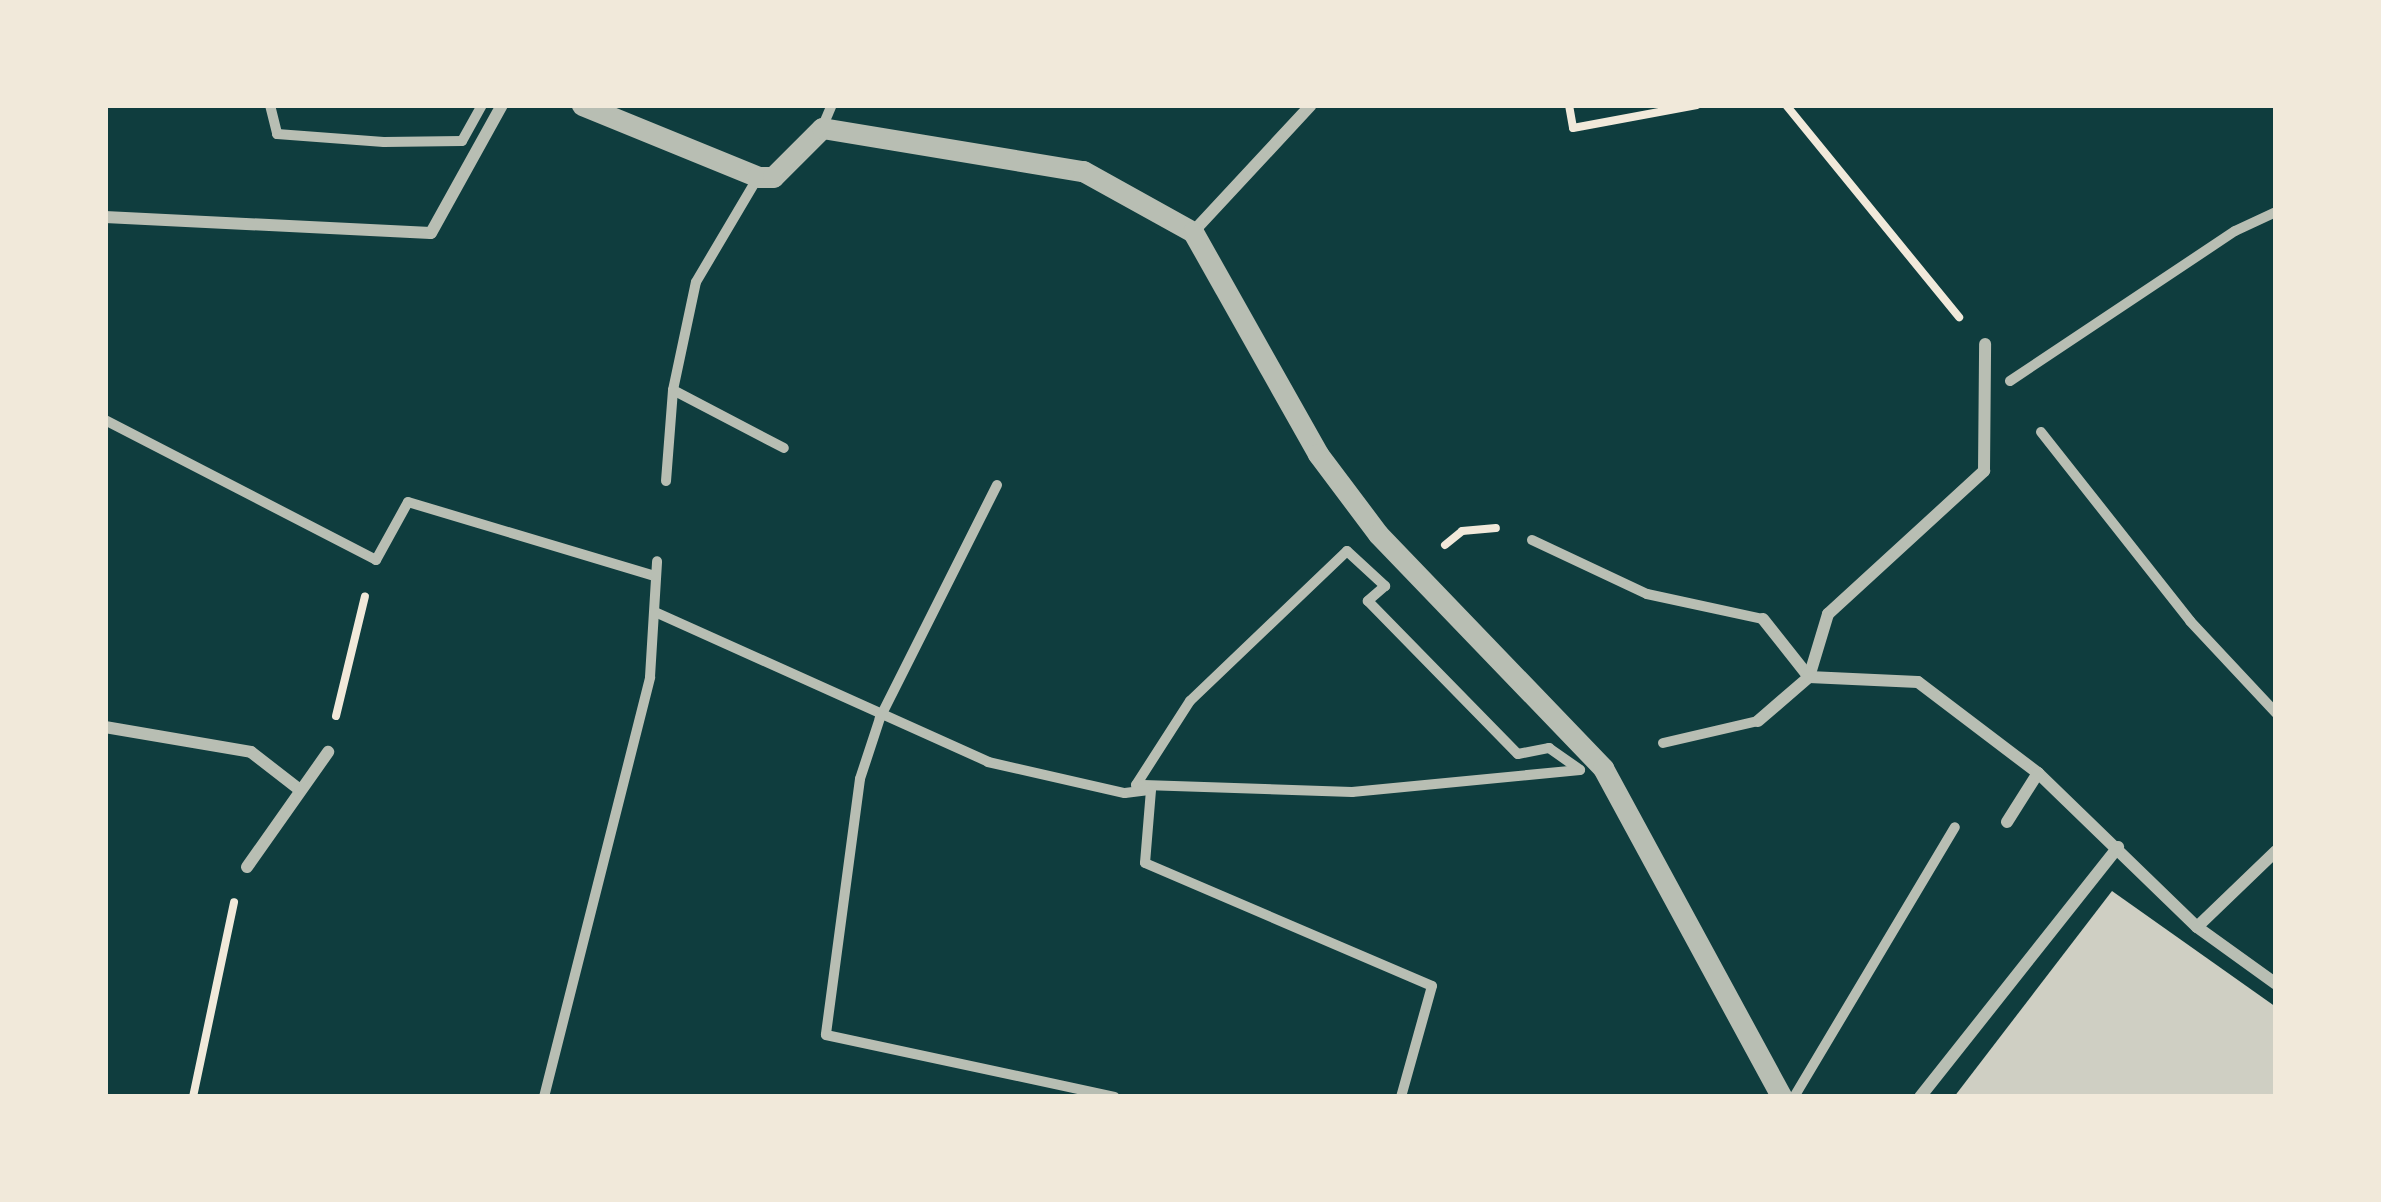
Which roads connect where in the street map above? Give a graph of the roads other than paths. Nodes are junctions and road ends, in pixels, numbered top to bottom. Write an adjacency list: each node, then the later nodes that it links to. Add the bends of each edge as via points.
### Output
1 (270, 105): 2 (street, via 277,134 384,142 462,141)
2 (482, 105)
3 (502, 105): 10 (street, via 431,233)
4 (582, 105): 8 (street)
5 (832, 105): 7 (street)
6 (1311, 105): 11 (street)
7 (822, 128): 8 (street, via 773,177); 11 (street, via 1083,171)
8 (758, 177): 14 (street, via 696,282)
9 (2276, 212): 13 (street)
10 (105, 217)
11 (1193, 232): 45 (street, via 1318,454 1378,534 1603,768)
12 (1985, 344): 25 (street, via 1984,471 1828,614)
13 (2010, 381)
14 (673, 390): 17 (street); 18 (street)
15 (105, 420): 22 (street, via 376,560 408,502)
16 (2041, 432): 26 (street, via 2190,621)
17 (784, 448)
18 (666, 481)
19 (997, 485): 27 (street)
20 (1532, 540): 24 (street, via 1647,594)
21 (657, 561): 22 (street)
22 (656, 576): 23 (street)
23 (655, 612): 27 (street); 42 (street, via 650,677)
24 (1762, 619): 25 (street)
25 (1809, 677): 28 (street); 32 (street, via 1918,682)
26 (2276, 713)
27 (880, 718): 34 (street, via 1044,778); 43 (street, via 860,779 826,1035)
28 (1758, 722): 30 (street)
29 (105, 727): 33 (street, via 251,752)
30 (1663, 743)
31 (328, 752): 33 (street)
32 (2038, 773): 35 (street); 37 (street)
33 (300, 790): 39 (street)
34 (1151, 790): 34 (street, via 1136,784 1190,701 1347,551 1385,586 1368,601 1518,754 1550,748 1580,770 1352,792); 44 (street, via 1145,862 1432,986)
35 (2007, 823)
36 (1955, 827): 46 (street)
37 (2118, 847): 40 (street); 47 (street)
38 (2276, 851): 40 (street)
39 (247, 867)
40 (2198, 927): 41 (street)
41 (2276, 984)
42 (544, 1097)
43 (1114, 1097)
44 (1401, 1097)
45 (1782, 1097)
46 (1794, 1097)
47 (1919, 1097)

